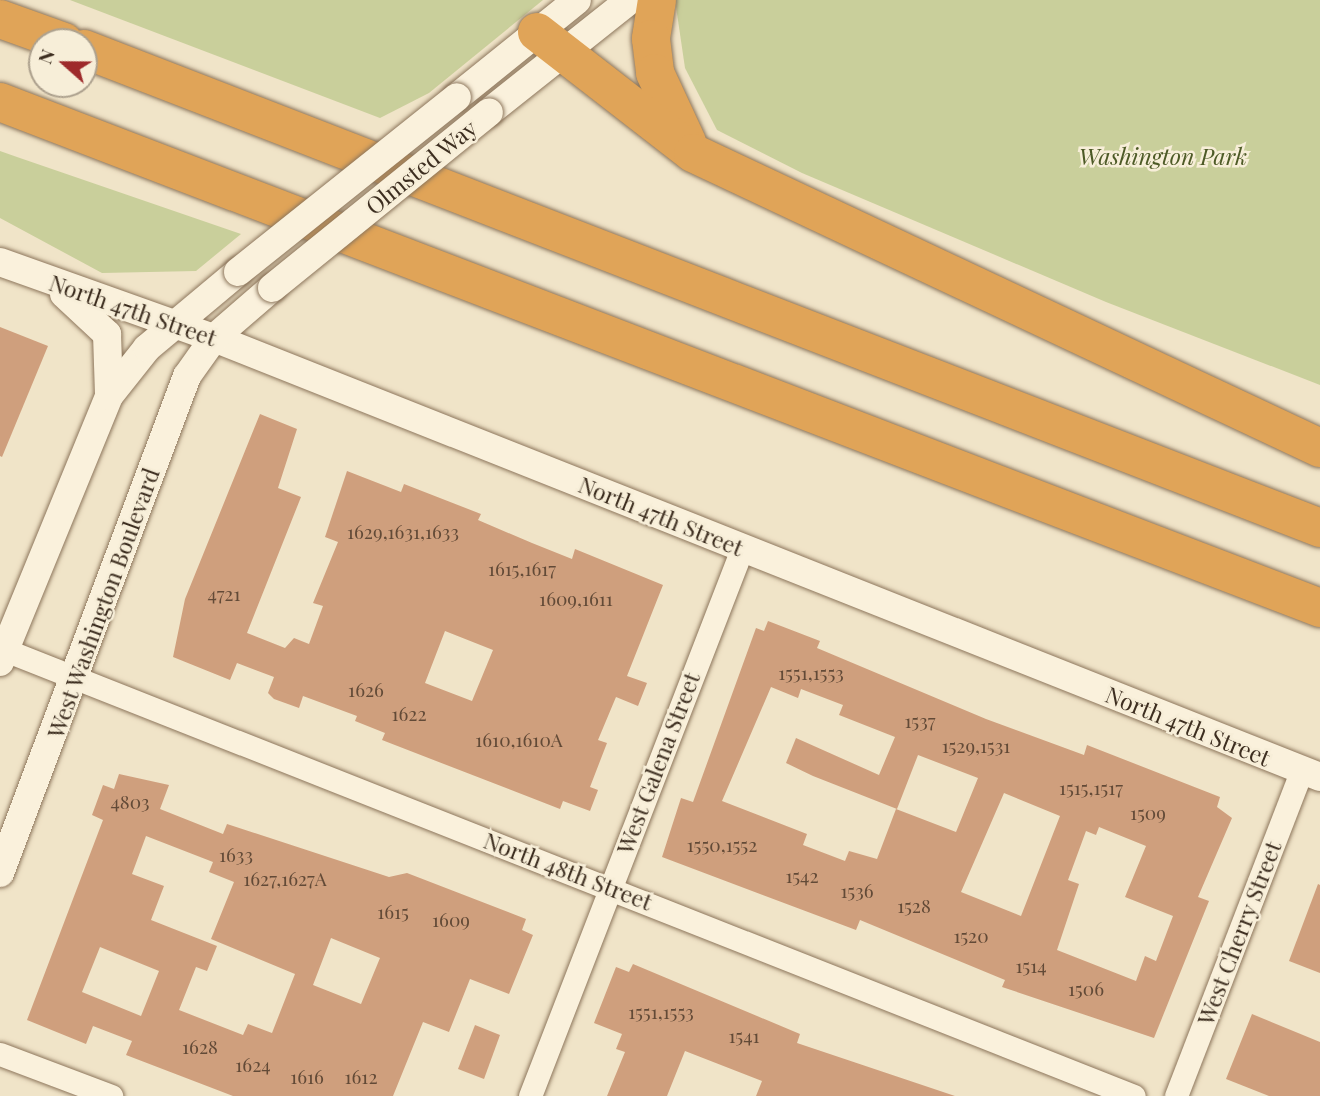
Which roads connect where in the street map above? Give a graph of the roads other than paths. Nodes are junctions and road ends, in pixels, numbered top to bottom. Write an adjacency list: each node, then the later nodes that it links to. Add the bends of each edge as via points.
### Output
1 (577, 0): 6 (street, Olmsted Way)
2 (630, 0): 6 (street, Olmsted Way)
3 (657, 0): 9 (highway, via 651,39 655,73)
4 (0, 19): 5 (highway)
5 (28, 29)
6 (551, 42): 9 (highway); 12 (street, Olmsted Way, bridge, via 457,97); 13 (street, Olmsted Way, bridge, via 489,112)
7 (98, 54): 16 (highway)
8 (2, 103): 18 (highway)
9 (694, 153): 15 (highway)
10 (0, 262): 11 (street, North 47th Street)
11 (38, 277): 12 (street, North 47th Street); 14 (street, via 83,306 107,334)
12 (175, 323): 13 (street, North 47th Street); 14 (street)
13 (214, 338): 17 (street, North 47th Street); 20 (street, West Washington Boulevard, via 183,387)
14 (109, 396): 19 (street)
15 (1320, 448)
16 (1320, 528)
17 (742, 549): 21 (street, North 47th Street); 23 (street, West Galena Street)
18 (1320, 608)
19 (2, 654): 20 (street, North 48th Street)
20 (77, 680): 22 (street, West Washington Boulevard); 23 (street, North 48th Street)
21 (1311, 774): 28 (street, West Cherry Street)
22 (0, 873)
23 (610, 887): 26 (street, West Galena Street); 27 (street, North 48th Street)
24 (0, 1054): 25 (street)
25 (111, 1096)
26 (530, 1096)
27 (1134, 1096)
28 (1176, 1096)

